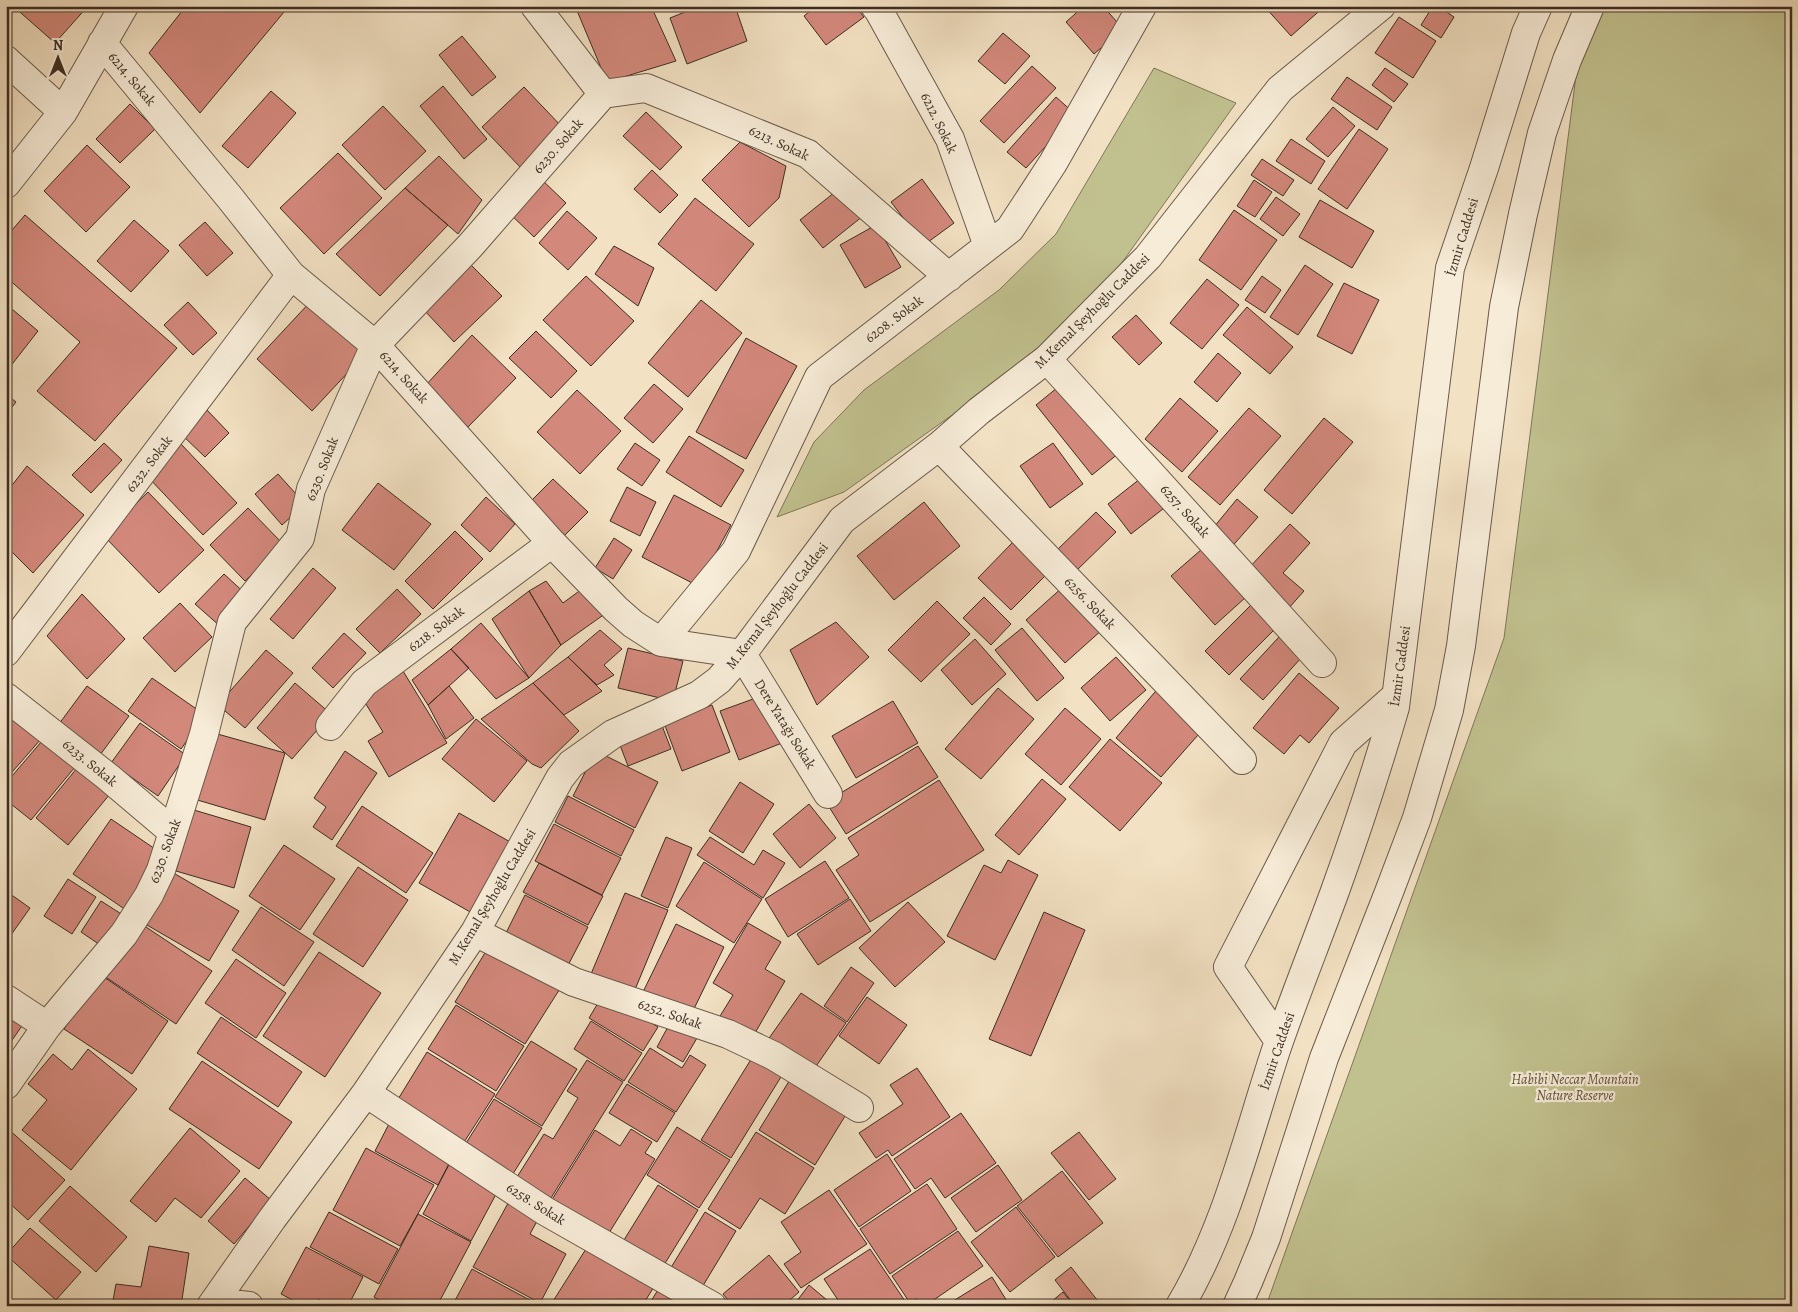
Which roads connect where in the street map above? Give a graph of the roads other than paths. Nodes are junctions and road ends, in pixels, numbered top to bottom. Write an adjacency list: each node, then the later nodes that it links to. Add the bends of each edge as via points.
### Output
1 (124, 6): 8 (street)
2 (535, 6): 10 (street)
3 (874, 6): 13 (street, 6212. Sokak, via 950,139)
4 (1142, 6): 13 (street, 6208. Sokak, via 1053,163 1010,229)
5 (1380, 6): 17 (street, M.Kemal Şeyhoğlu Caddesi, via 1280,89 1148,257)
6 (1538, 6): 24 (street, İzmir Caddesi, via 1526,33 1450,268)
7 (1590, 6): 41 (street, via 1542,133 1522,214 1504,307 1462,637 1449,710 1417,818 1324,1058 1266,1238)
8 (102, 43): 11 (street); 14 (street, 6214. Sokak)
9 (6, 60): 11 (street)
10 (603, 94): 15 (street, 6213. Sokak, via 646,88 808,154); 16 (street, 6230. Sokak, via 470,246)
11 (63, 112): 12 (street)
12 (6, 184)
13 (988, 246): 15 (street, 6208. Sokak)
14 (291, 275): 16 (street, 6214. Sokak); 21 (street, 6232. Sokak)
15 (949, 277): 20 (street, 6208. Sokak, via 819,377 736,551)
16 (375, 345): 19 (street, 6214. Sokak); 29 (street, 6230. Sokak, via 310,489 300,538 232,622 204,734)
17 (1047, 359): 18 (street, M.Kemal Şeyhoğlu Caddesi); 23 (street, 6257. Sokak)
18 (939, 446): 22 (street, M.Kemal Şeyhoğlu Caddesi, via 842,520); 27 (street, 6256. Sokak)
19 (552, 543): 20 (street, 6214. Sokak, via 616,609); 26 (street, 6218. Sokak, via 364,683)
20 (661, 642): 22 (street, 6214. Sokak)
21 (6, 652)
22 (742, 654): 28 (street, Dere Yatağı Sokak); 30 (street, M.Kemal Şeyhoğlu Caddesi, via 719,680 699,695 613,734 571,764 560,778)
23 (1322, 663)
24 (1396, 696): 33 (street, İzmir Caddesi, via 1373,781); 33 (street, via 1343,743 1228,967)
25 (6, 697): 29 (street, 6233. Sokak)
26 (330, 726)
27 (1242, 760)
28 (828, 794)
29 (173, 832): 32 (street, 6230. Sokak, via 149,895 124,934)
30 (475, 932): 35 (street, M.Kemal Şeyhoğlu Caddesi); 36 (street, 6252. Sokak, via 574,982 728,1034 774,1056)
31 (6, 999): 32 (street)
32 (47, 1026): 34 (street, 6230. Sokak)
33 (1279, 1041): 40 (street, İzmir Caddesi, via 1217,1228)
34 (6, 1085)
35 (366, 1093): 37 (street, M.Kemal Şeyhoğlu Caddesi); 39 (street, 6258. Sokak, via 545,1211)
36 (859, 1108)
37 (213, 1304): 38 (street)
38 (249, 1306)
39 (712, 1306)
40 (1180, 1306)
41 (1237, 1306)

